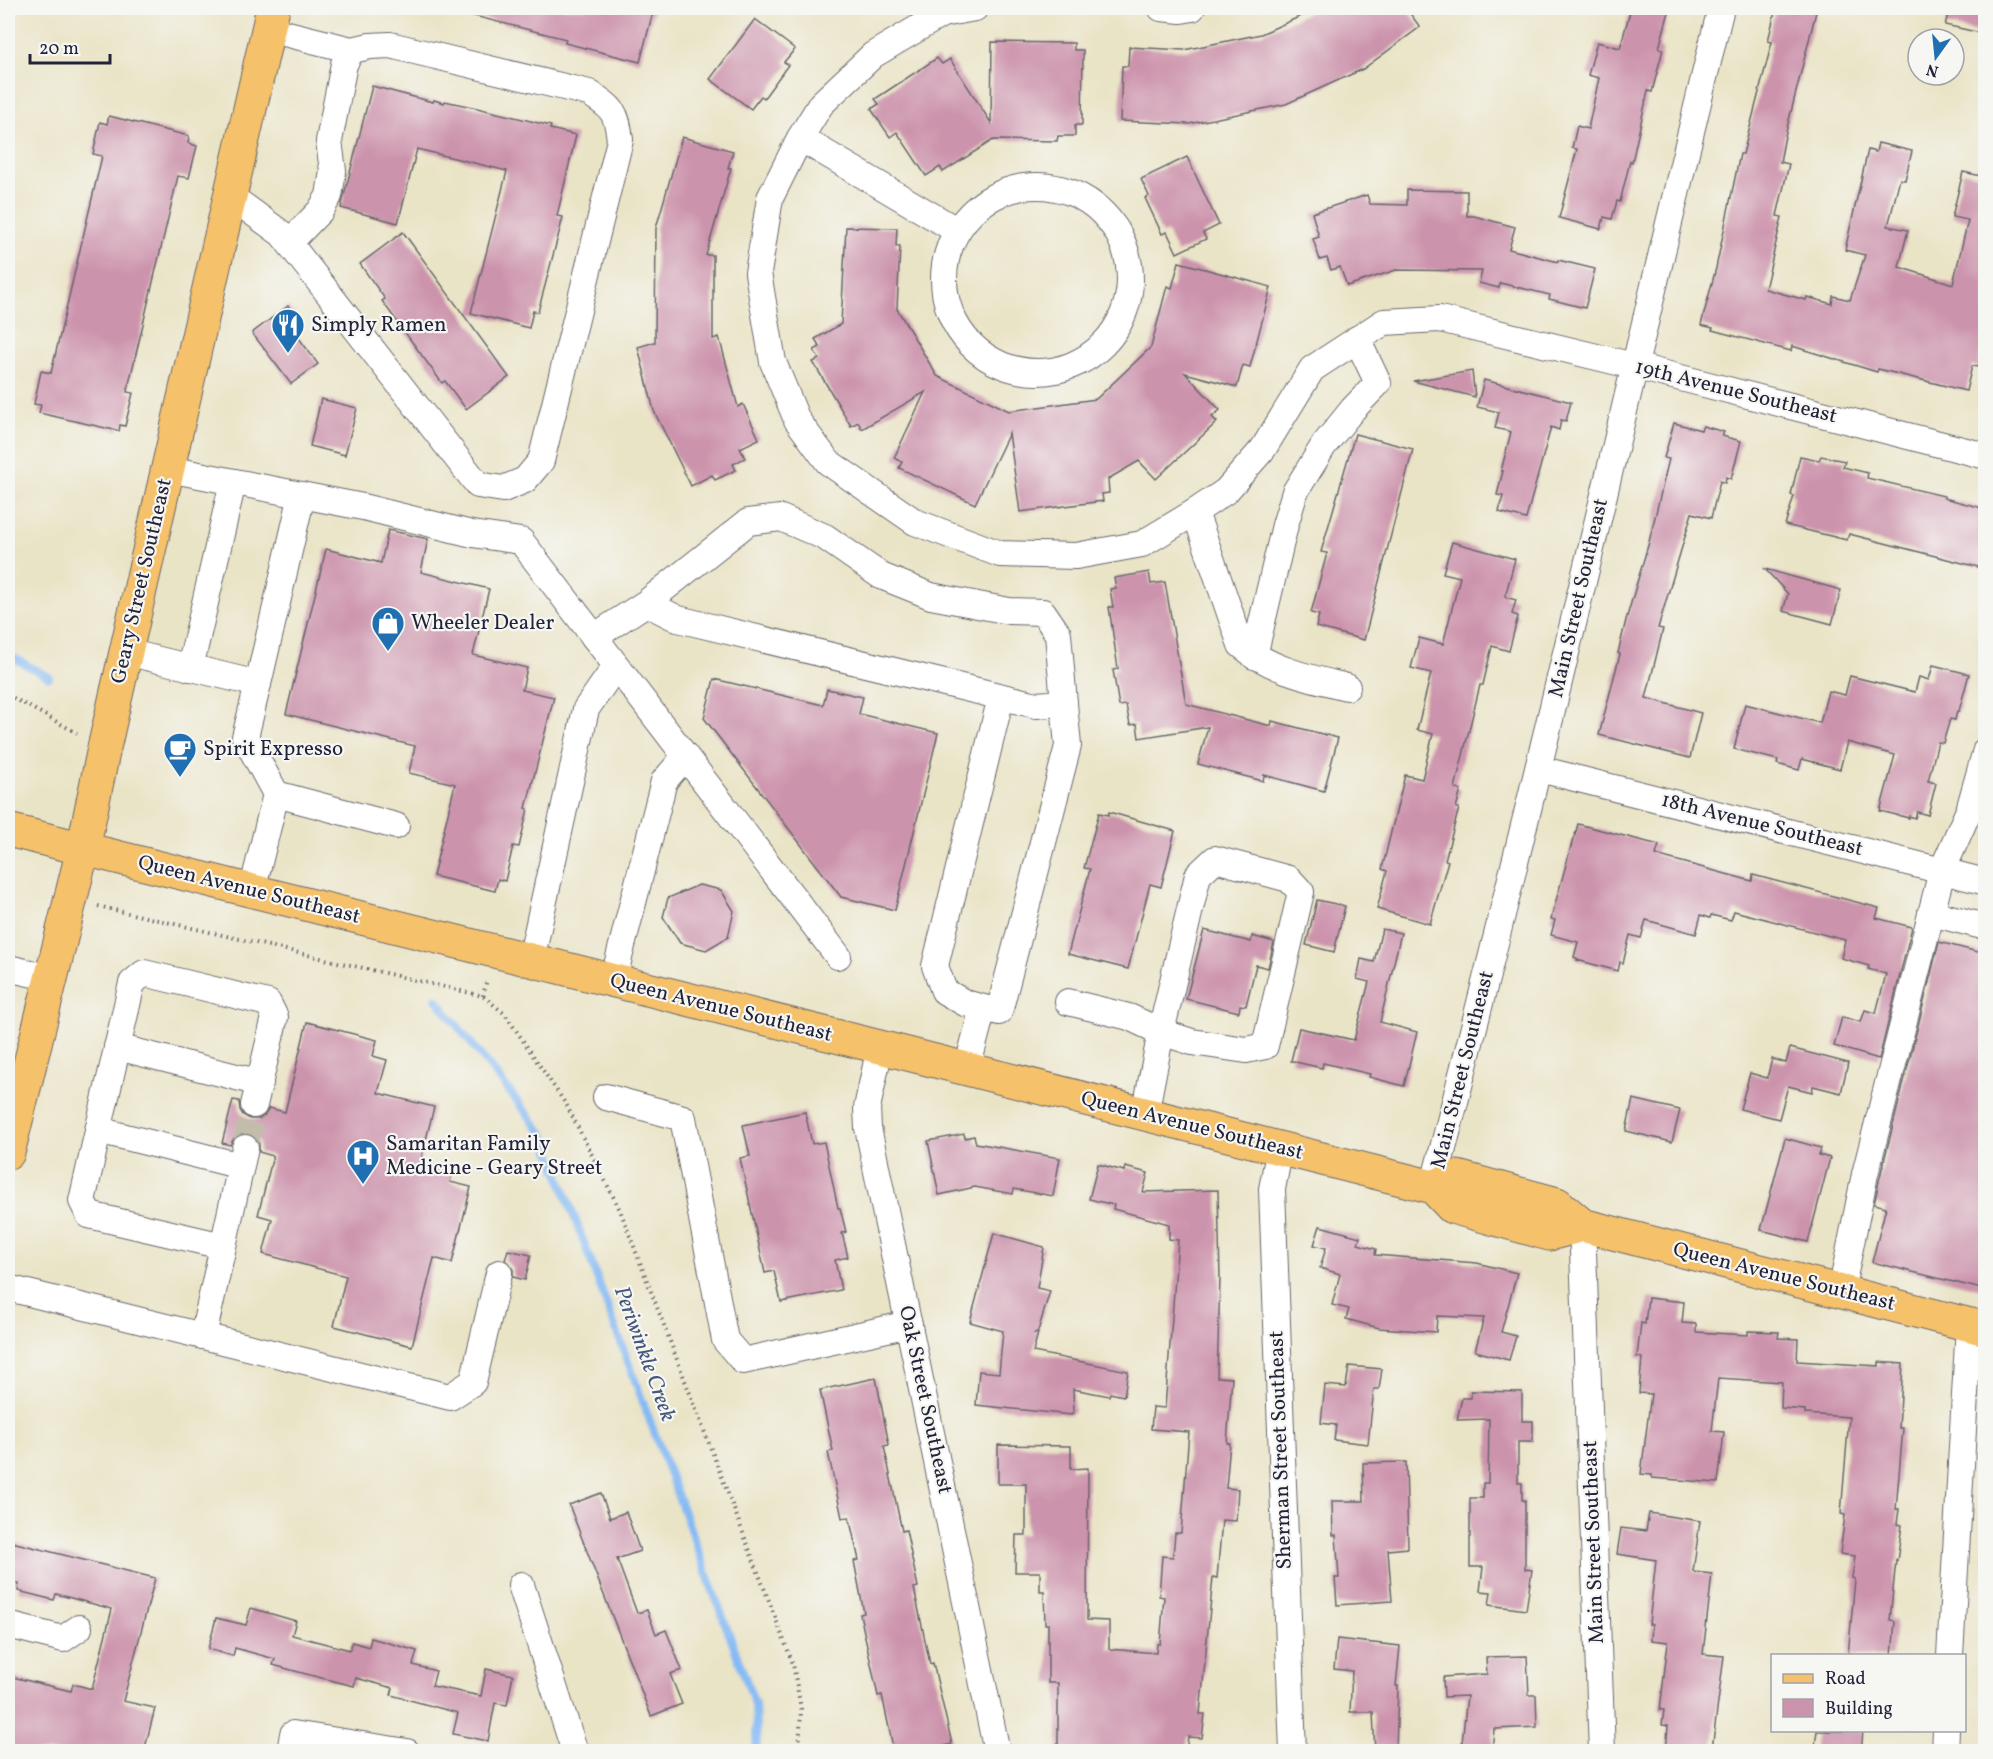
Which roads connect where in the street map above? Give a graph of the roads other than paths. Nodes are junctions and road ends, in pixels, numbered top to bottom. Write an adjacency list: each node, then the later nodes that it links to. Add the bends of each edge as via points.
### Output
1 (975, 8): 7 (street, 19th Avenue Southeast, via 942,14 873,55 821,104)
2 (1161, 8): 3 (street)
3 (1192, 8)
4 (1721, 8): 12 (street, Main Street Southeast)
5 (271, 18): 6 (street); 8 (main road, Geary Street Southeast)
6 (352, 50): 10 (street, via 344,64 328,141 333,171 329,196 320,212); 10 (street, via 390,45 589,93 606,104 617,118 620,140 541,461 525,480 503,489 478,485)
7 (800, 138): 9 (street); 17 (street, 19th Avenue Southeast, via 770,198 758,273 773,362 797,420 828,462 915,522 1000,554 1076,556 1142,544)
8 (230, 196): 10 (street); 14 (main road, Geary Street Southeast)
9 (956, 230): 9 (street, via 985,200 1024,185 1066,189 1102,211 1125,246 1131,287 1118,327 1089,357 1050,372 1008,368 972,347 949,312 943,270)
10 (289, 243)
11 (1357, 339): 12 (street, 19th Avenue Southeast, via 1384,322 1440,319); 17 (street, 19th Avenue Southeast, via 1312,369 1263,449 1226,490); 21 (street, via 1378,383 1324,445 1295,492)
12 (1634, 366): 13 (street, 19th Avenue Southeast); 30 (street, Main Street Southeast)
13 (1986, 456)
14 (168, 469): 15 (street); 20 (main road, Geary Street Southeast)
15 (232, 482): 16 (street); 23 (street)
16 (302, 495): 19 (street, via 472,534 521,541); 24 (street)
17 (1195, 512): 21 (street, via 1241,645)
18 (646, 603): 19 (street); 26 (street, via 678,619); 27 (street, via 748,522 781,518 825,537 881,576 931,596 1009,611 1043,612 1058,634)
19 (594, 637): 22 (street)
20 (126, 652): 23 (street); 34 (main road, Geary Street Southeast)
21 (1254, 656): 25 (street)
22 (616, 666): 29 (street); 41 (street, via 586,709)
23 (190, 668): 24 (street)
24 (258, 684): 31 (street, via 245,737)
25 (1347, 687)
26 (1001, 697): 27 (street, via 1036,705); 46 (street, via 935,966 944,991 964,1003)
27 (1064, 704): 46 (street, via 1068,746 999,1012)
28 (1986, 750): 35 (street, via 1969,810)
29 (686, 757): 40 (street); 44 (street, via 664,781)
30 (1539, 769): 35 (street, 18th Avenue Southeast); 56 (street, Main Street Southeast)
31 (276, 794): 32 (street); 37 (street)
32 (396, 826)
33 (8, 830): 34 (main road, Queen Avenue Southeast)
34 (83, 849): 37 (main road, Queen Avenue Southeast); 43 (main road, Geary Street Southeast)
35 (1942, 871): 36 (street, 18th Avenue Southeast); 38 (street)
36 (1986, 882)
37 (252, 891): 41 (main road, Queen Avenue Southeast)
38 (1931, 913): 39 (street); 61 (street, via 1865,1174)
39 (1986, 927)
40 (838, 956)
41 (531, 960): 44 (main road, Queen Avenue Southeast)
42 (8, 968): 43 (street)
43 (51, 978): 55 (main road, Geary Street Southeast)
44 (613, 981): 49 (main road, Queen Avenue Southeast)
45 (1068, 1002): 47 (street, via 1129,1017)
46 (983, 1008): 50 (street)
47 (1161, 1032): 47 (street, via 1198,875 1215,859 1289,879 1301,892 1264,1046 1246,1050 1192,1042); 52 (street)
48 (117, 1047): 48 (street, via 132,983 144,973 268,1003 275,1017 257,1094); 53 (street)
49 (880, 1047): 50 (main road, Queen Avenue Southeast); 62 (street, Oak Street Southeast, via 867,1108 868,1128)
50 (967, 1069): 52 (main road, Queen Avenue Southeast)
51 (606, 1096): 62 (street, via 683,1118 725,1340 743,1361)
52 (1145, 1114): 54 (main road, Queen Avenue Southeast)
53 (98, 1130): 58 (street, via 82,1201 89,1215); 58 (street, via 243,1157)
54 (1280, 1148): 56 (main road, Queen Avenue Southeast); 74 (street, Sherman Street Southeast, via 1272,1189)
55 (8, 1152)
56 (1433, 1187): 57 (main road, Queen Avenue Southeast, via 1452,1207 1550,1234)
57 (1582, 1225): 61 (main road, Queen Avenue Southeast); 75 (street, Main Street Southeast)
58 (223, 1246): 64 (street)
59 (499, 1273): 64 (street, via 473,1382 450,1397)
60 (8, 1288): 64 (street)
61 (1840, 1292): 63 (main road, Queen Avenue Southeast)
62 (909, 1324): 73 (street, Oak Street Southeast)
63 (1977, 1327): 68 (street)
64 (202, 1336)
65 (521, 1586): 72 (street)
66 (8, 1625): 67 (street, via 63,1639)
67 (79, 1628)
68 (1950, 1654)
69 (1946, 1732): 76 (street)
70 (290, 1752): 71 (street, via 293,1734)
71 (407, 1752)
72 (575, 1752)
73 (997, 1752)
74 (1293, 1752)
75 (1602, 1752)
76 (1945, 1752)

